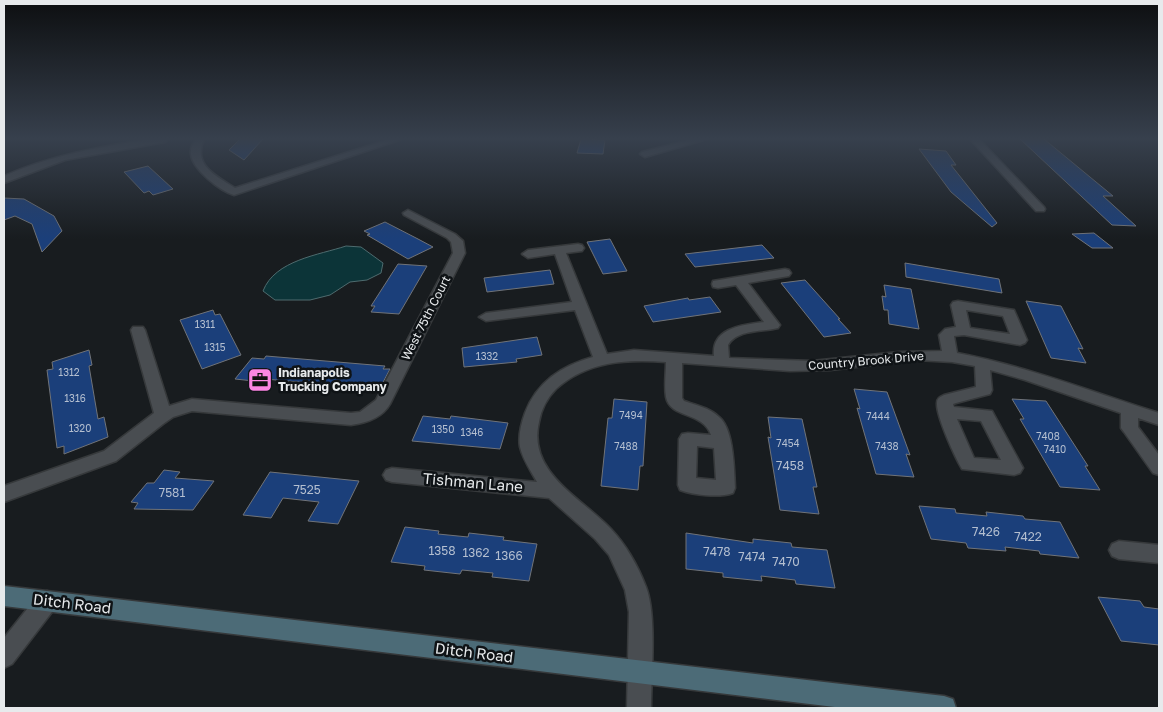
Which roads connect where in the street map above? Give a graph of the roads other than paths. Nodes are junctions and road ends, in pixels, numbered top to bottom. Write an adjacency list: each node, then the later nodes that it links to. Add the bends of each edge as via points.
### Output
1 (20, 172): 5 (street)
2 (207, 172): 3 (street, via 234,192)
3 (295, 172)
4 (1005, 172): 6 (street)
5 (4, 180)
6 (1040, 209)
7 (408, 213): 25 (street, West 75th Court, via 451,236 457,241 459,253 382,404 372,413 351,419 192,405)
8 (578, 248): 9 (street)
9 (559, 250): 10 (street); 14 (street)
10 (528, 254)
11 (784, 274): 12 (street)
12 (739, 280): 13 (street); 21 (street, via 774,325 728,335 721,345)
13 (718, 284)
14 (580, 305): 15 (street); 20 (street)
15 (486, 317)
16 (138, 330): 25 (street)
17 (964, 330): 19 (street, via 946,335)
18 (674, 357): 20 (street, Country Brook Drive, via 634,355); 21 (street, Country Brook Drive); 27 (street, via 674,398 678,405 715,422)
19 (950, 357): 21 (street, Country Brook Drive, via 909,355 810,366); 22 (street, Country Brook Drive)
20 (600, 359): 30 (street, via 560,377 534,407 529,426 529,447)
21 (722, 361)
22 (982, 362): 23 (street, Country Brook Drive); 24 (street, via 984,390 945,401)
23 (1129, 410): 26 (street, Country Brook Drive); 28 (street, via 1130,428)
24 (946, 412)
25 (163, 414): 31 (street, West 75th Court, via 120,451)
26 (1159, 419)
27 (722, 442)
28 (1159, 468)
29 (392, 475): 30 (street, Tishman Lane)
30 (554, 490): 37 (street, via 616,549 636,589 640,612)
31 (4, 494)
32 (1120, 550): 33 (street)
33 (1159, 554)
34 (4, 596): 35 (main road, Ditch Road)
35 (47, 602): 36 (street); 37 (main road, Ditch Road)
36 (4, 656)
37 (641, 673): 38 (street); 39 (main road, Ditch Road)
38 (639, 708)
39 (944, 708)

